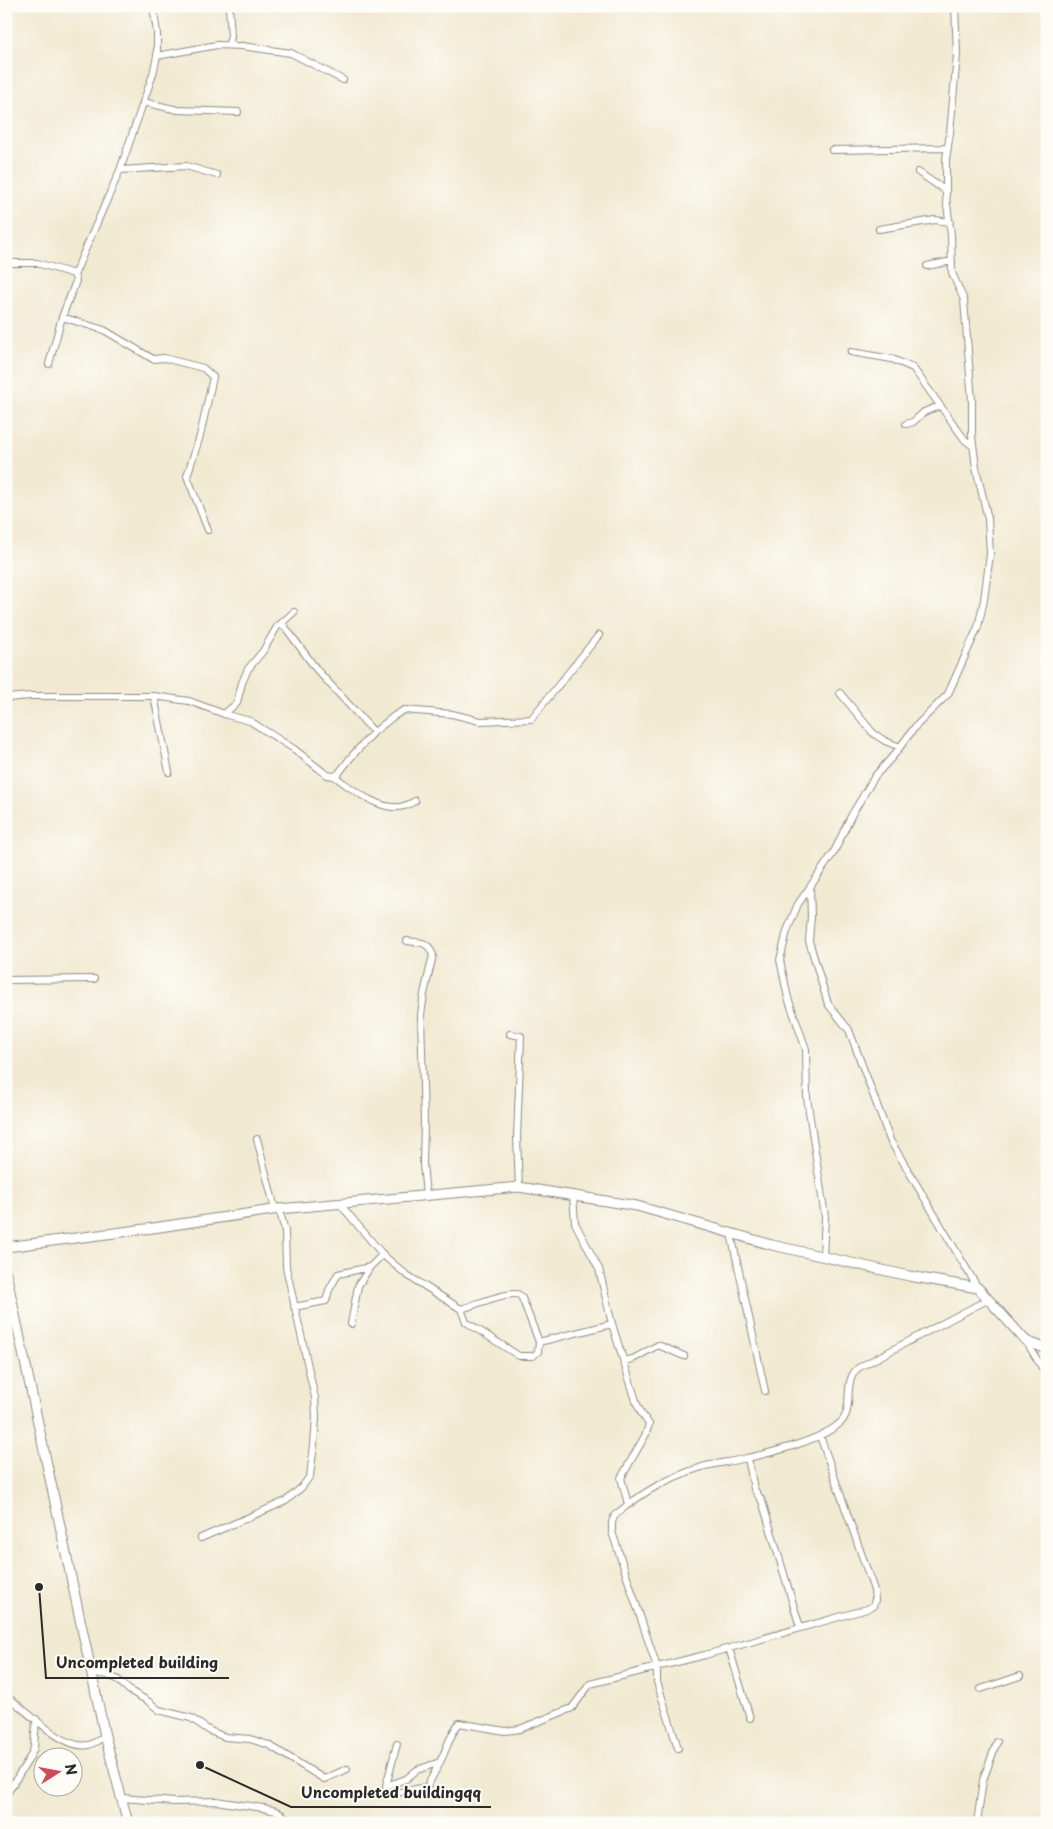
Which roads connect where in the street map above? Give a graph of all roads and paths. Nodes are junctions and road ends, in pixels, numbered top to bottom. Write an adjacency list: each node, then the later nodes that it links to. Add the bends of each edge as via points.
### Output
1 (153, 6): 5 (street)
2 (229, 6): 4 (street, via 231,37)
3 (955, 6): 9 (street, via 957,55)
4 (228, 45): 5 (street); 6 (street, via 290,53)
5 (157, 56): 7 (street)
6 (343, 80)
7 (143, 102): 8 (street, via 178,110); 11 (street)
8 (238, 112)
9 (948, 148): 10 (street); 14 (street)
10 (832, 150)
11 (120, 170): 13 (street, via 186,166); 20 (street)
12 (918, 172): 14 (street)
13 (218, 175)
14 (946, 191): 15 (street)
15 (950, 222): 16 (street, via 935,220); 17 (street)
16 (879, 229)
17 (952, 261): 19 (street); 26 (street, via 952,273 964,300)
18 (6, 263): 20 (street, via 37,262)
19 (927, 266)
20 (74, 274): 21 (street, via 76,281)
21 (62, 317): 23 (street); 27 (street, via 104,330 153,359 164,358 203,368 213,377 187,476)
22 (852, 352): 24 (street, via 892,359 913,368)
23 (49, 364)
24 (939, 406): 25 (street); 26 (street)
25 (906, 424)
26 (973, 446): 36 (street, via 988,519 990,554 978,626 948,694)
27 (208, 530)
28 (294, 612): 29 (street)
29 (282, 623): 34 (street, via 248,669 237,703); 35 (street, via 317,670)
30 (599, 635): 35 (street, via 531,719 480,721 452,714 404,710)
31 (840, 693): 36 (street, via 873,733)
32 (154, 696): 33 (street); 34 (street, via 189,701); 37 (street)
33 (6, 698)
34 (224, 714): 38 (street, via 250,721 327,775)
35 (374, 732): 38 (street)
36 (900, 747): 40 (street, via 875,776 834,852)
37 (169, 772)
38 (334, 776): 39 (street, via 384,806 403,807)
39 (415, 801)
40 (810, 887): 54 (street, via 798,904 780,960 788,998 806,1049 808,1098 825,1217); 57 (street, via 812,916 809,941 828,1004 849,1030 890,1140)
41 (407, 941): 47 (street, via 423,943 433,955 421,1015)
42 (94, 979): 43 (street)
43 (6, 980)
44 (510, 1034): 46 (street, via 521,1036 517,1137)
45 (257, 1139): 50 (street)
46 (519, 1187): 47 (street); 48 (street)
47 (426, 1195): 49 (street)
48 (573, 1196): 51 (street, via 637,1206); 62 (street, via 575,1223 599,1269)
49 (339, 1203): 50 (street); 53 (street)
50 (276, 1210): 52 (street); 59 (street, via 285,1231 285,1261)
51 (731, 1234): 54 (street); 69 (street)
52 (6, 1248)
53 (383, 1254): 55 (street); 60 (street, via 407,1275)
54 (823, 1257): 57 (street)
55 (370, 1266): 59 (street, via 338,1274 326,1301); 61 (street, via 358,1286)
56 (6, 1273): 77 (street)
57 (978, 1288): 58 (street)
58 (987, 1300): 63 (street); 70 (street, via 858,1368 849,1380 845,1417)
59 (294, 1307): 73 (street, via 315,1398 310,1476 286,1500)
60 (461, 1309): 64 (street, via 466,1322 519,1356 533,1356 538,1352); 64 (street, via 492,1299 520,1295)
61 (351, 1324)
62 (612, 1324): 64 (street); 67 (street)
63 (1026, 1341): 65 (street); 68 (street)
64 (539, 1342)
65 (1047, 1349)
66 (684, 1356): 67 (street, via 658,1345)
67 (624, 1361): 72 (street, via 641,1413 649,1424 621,1478)
68 (1047, 1376)
69 (765, 1391)
70 (820, 1436): 71 (street); 74 (street, via 857,1538 875,1600 867,1609)
71 (748, 1458): 72 (street, via 699,1468 656,1485); 74 (street, via 754,1489 762,1501)
72 (628, 1504): 76 (street, via 615,1514 612,1532)
73 (201, 1538)
74 (800, 1627): 75 (street)
75 (729, 1648): 76 (street); 81 (street)
76 (657, 1667): 86 (street, via 657,1682); 87 (street, via 590,1684 572,1708 520,1729 505,1731 459,1723)
77 (92, 1675): 83 (street); 88 (street, via 104,1674 117,1679 159,1710 192,1718 225,1737 270,1745 324,1779)
78 (1020, 1676): 79 (street)
79 (981, 1689)
80 (6, 1696): 82 (street)
81 (750, 1718)
82 (36, 1719): 83 (street, via 56,1736 74,1744 88,1745); 90 (street, via 34,1748)
83 (105, 1736): 91 (street)
84 (998, 1742): 94 (street, via 983,1780)
85 (396, 1744): 87 (street, via 386,1786)
86 (678, 1748)
87 (440, 1762): 89 (street, via 427,1787 400,1792)
88 (347, 1769)
89 (383, 1791)
90 (6, 1795)
91 (122, 1798): 92 (street, via 216,1801 276,1811); 93 (street)
92 (292, 1821)
93 (128, 1823)
94 (977, 1823)

